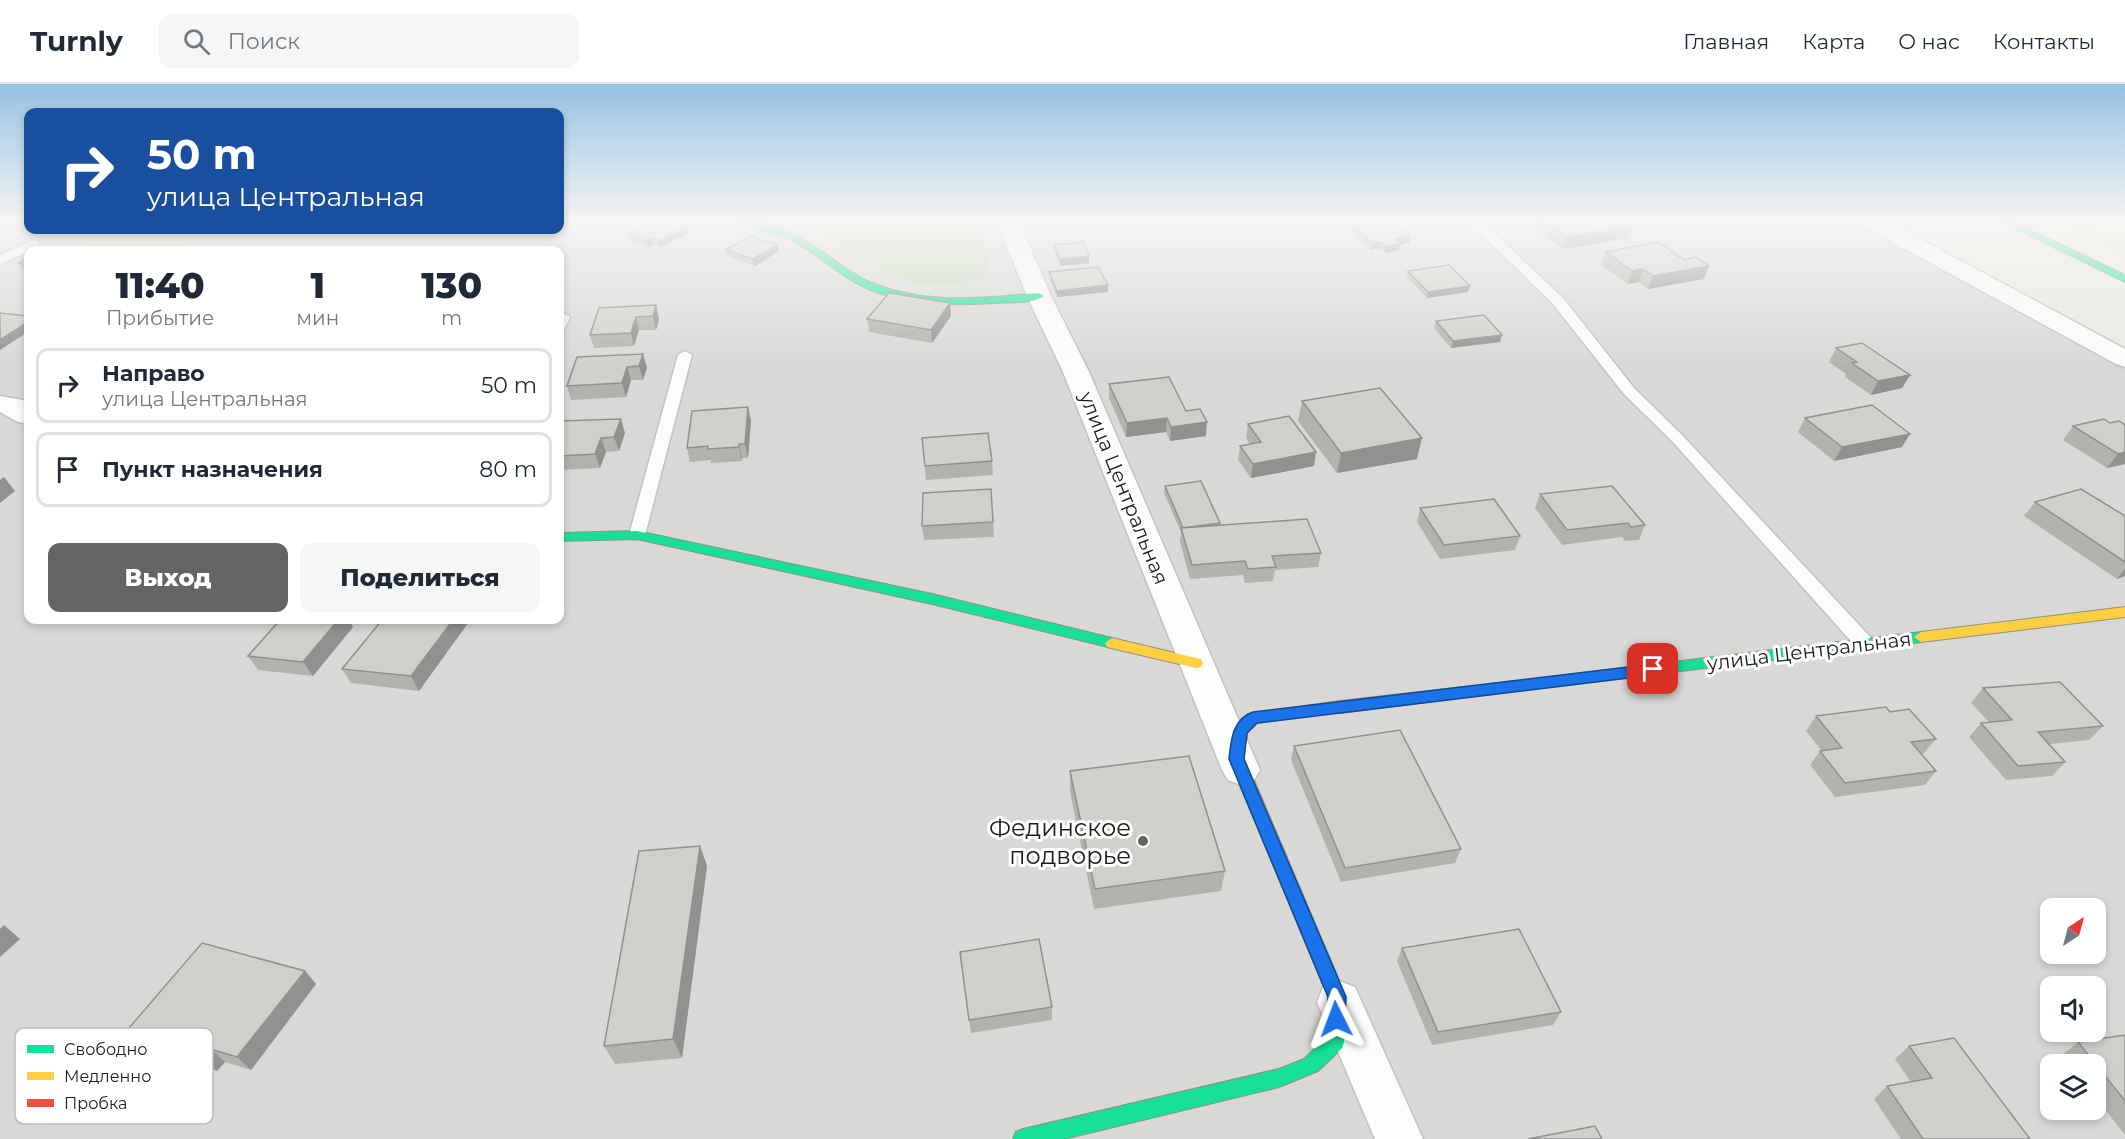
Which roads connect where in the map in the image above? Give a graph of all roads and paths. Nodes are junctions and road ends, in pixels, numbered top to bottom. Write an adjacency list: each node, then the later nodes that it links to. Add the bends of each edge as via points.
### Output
1 (839, 268): 7 (main road, via 892,293 953,303)
2 (1027, 268): 7 (street, улица Центральная)
3 (1524, 268): 15 (lane, via 1558,301 1613,373)
4 (1958, 268): 9 (street)
5 (2103, 268): 6 (main road)
6 (2125, 279)
7 (1039, 296): 16 (street, улица Центральная, via 1076,372)
8 (685, 355): 12 (lane)
9 (2125, 359)
10 (0, 404): 11 (street)
11 (24, 413)
12 (638, 535): 13 (main road); 16 (main road, via 932,599)
13 (564, 537)
14 (2125, 612): 15 (main road, улица Центральная)
15 (1865, 644): 17 (main road, улица Центральная, via 1253,718 1240,731)
16 (1196, 663): 17 (street, улица Центральная)
17 (1237, 759): 18 (street)
18 (1337, 997): 19 (main road, via 1335,1042 1311,1065 1279,1078); 20 (street)
19 (1023, 1139)
20 (1399, 1139)

